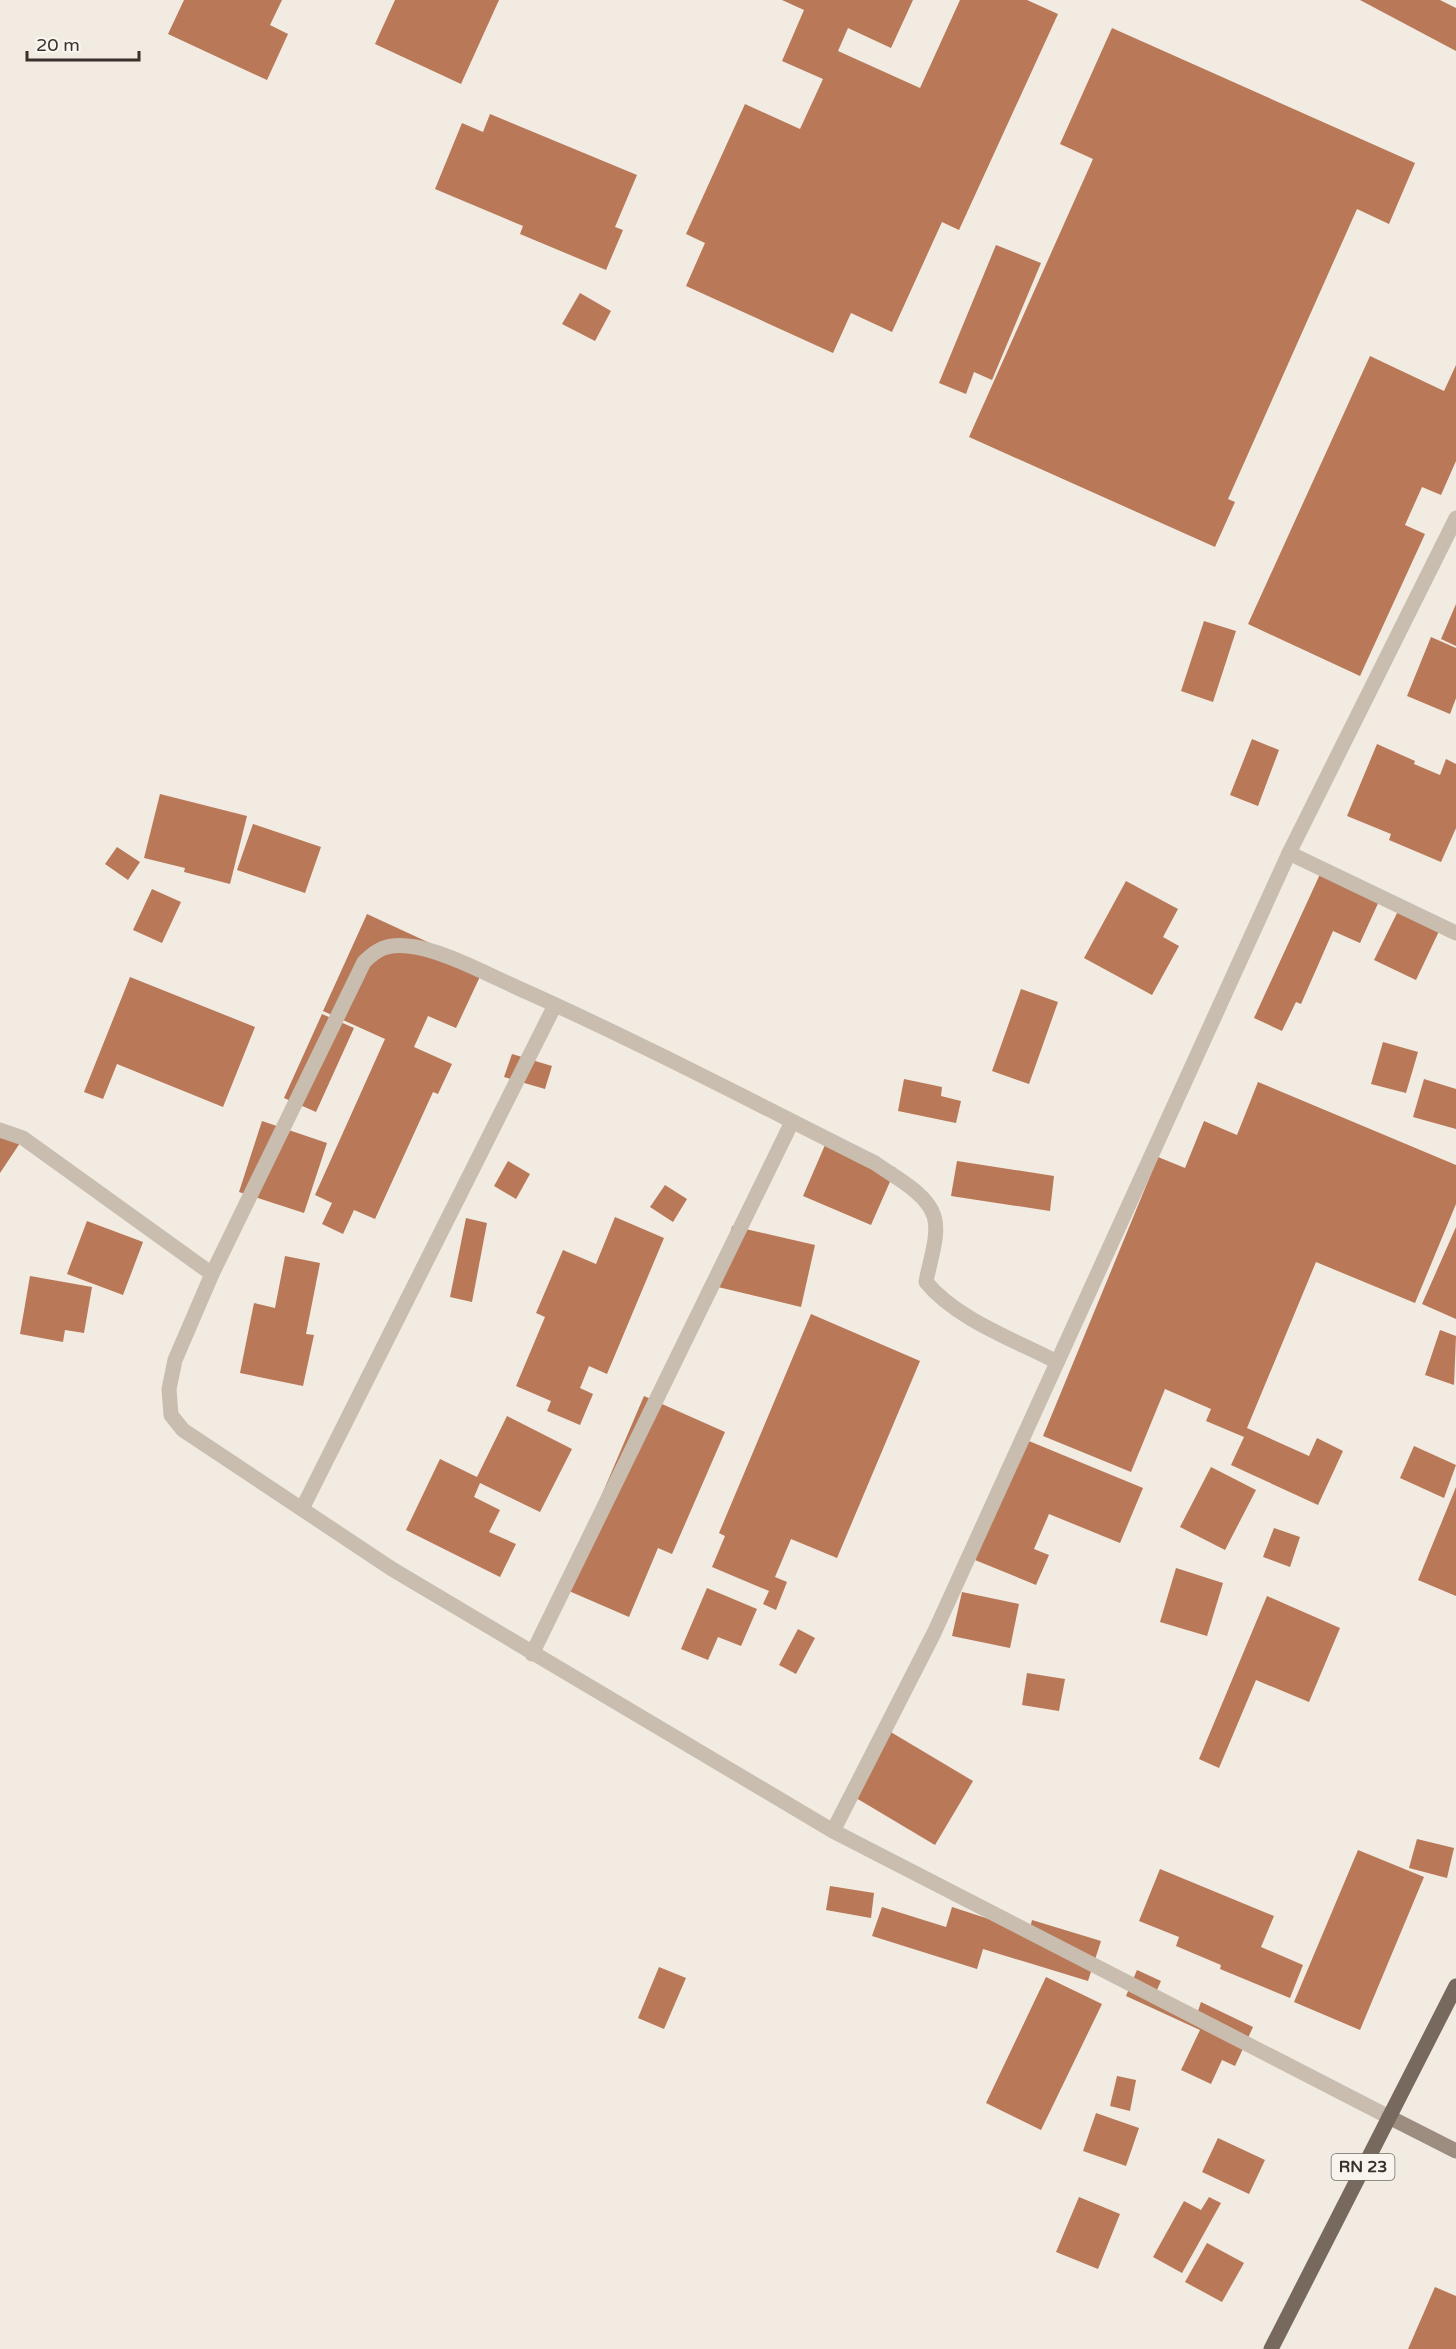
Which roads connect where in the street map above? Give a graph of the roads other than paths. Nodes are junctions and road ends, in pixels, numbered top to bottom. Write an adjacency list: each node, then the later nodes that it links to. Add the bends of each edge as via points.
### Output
1 (1456, 518): 2 (street)
2 (1289, 852): 3 (street); 8 (street)
3 (1456, 933)
4 (555, 1005): 5 (street); 7 (street, via 458,961 411,946 389,945 375,951 364,962); 9 (street)
5 (792, 1122): 8 (street, via 875,1163 917,1193 934,1216 926,1282 956,1309); 10 (street)
6 (0, 1130): 7 (street, via 23,1138)
7 (212, 1274): 9 (street, via 175,1360 169,1389 171,1415 183,1431)
8 (1057, 1362): 11 (street, via 934,1633)
9 (302, 1509): 10 (street)
10 (532, 1654): 11 (street)
11 (833, 1831): 13 (street)
12 (1456, 1986): 13 (main road, RN 23)
13 (1389, 2117): 14 (street); 15 (main road, RN 23)
14 (1456, 2151)
15 (1271, 2349)

